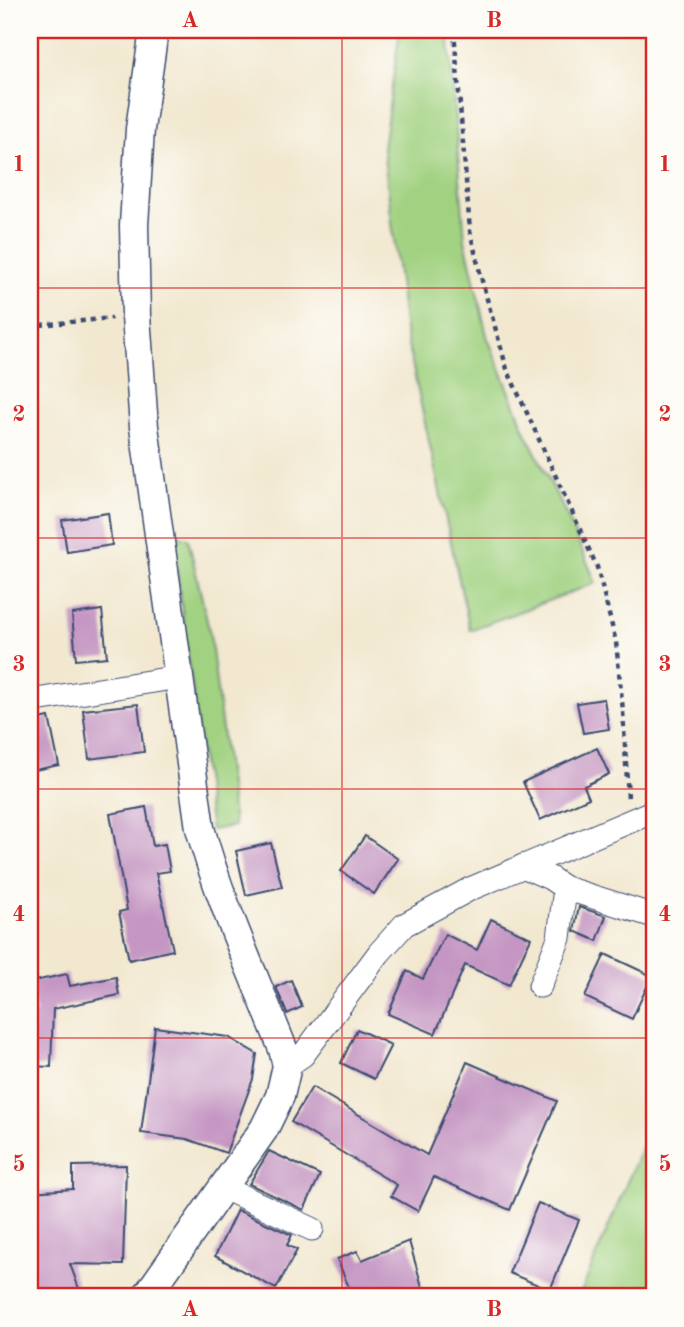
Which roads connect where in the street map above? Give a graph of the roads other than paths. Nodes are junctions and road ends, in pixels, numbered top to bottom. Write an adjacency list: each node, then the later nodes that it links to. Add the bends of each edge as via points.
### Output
1 (154, 30): 2 (street, via 140,129 135,316 144,427)
2 (178, 677): 3 (street); 9 (street, via 200,828 214,878)
3 (30, 701)
4 (654, 811): 5 (street)
5 (523, 866): 6 (street); 9 (street, via 470,888 404,925 303,1055)
6 (565, 888): 7 (street); 8 (street, via 559,938)
7 (654, 916)
8 (540, 986)
9 (287, 1066): 10 (street, via 280,1096 264,1129)
10 (224, 1188): 11 (street); 12 (street)
11 (312, 1229)
12 (146, 1297)

